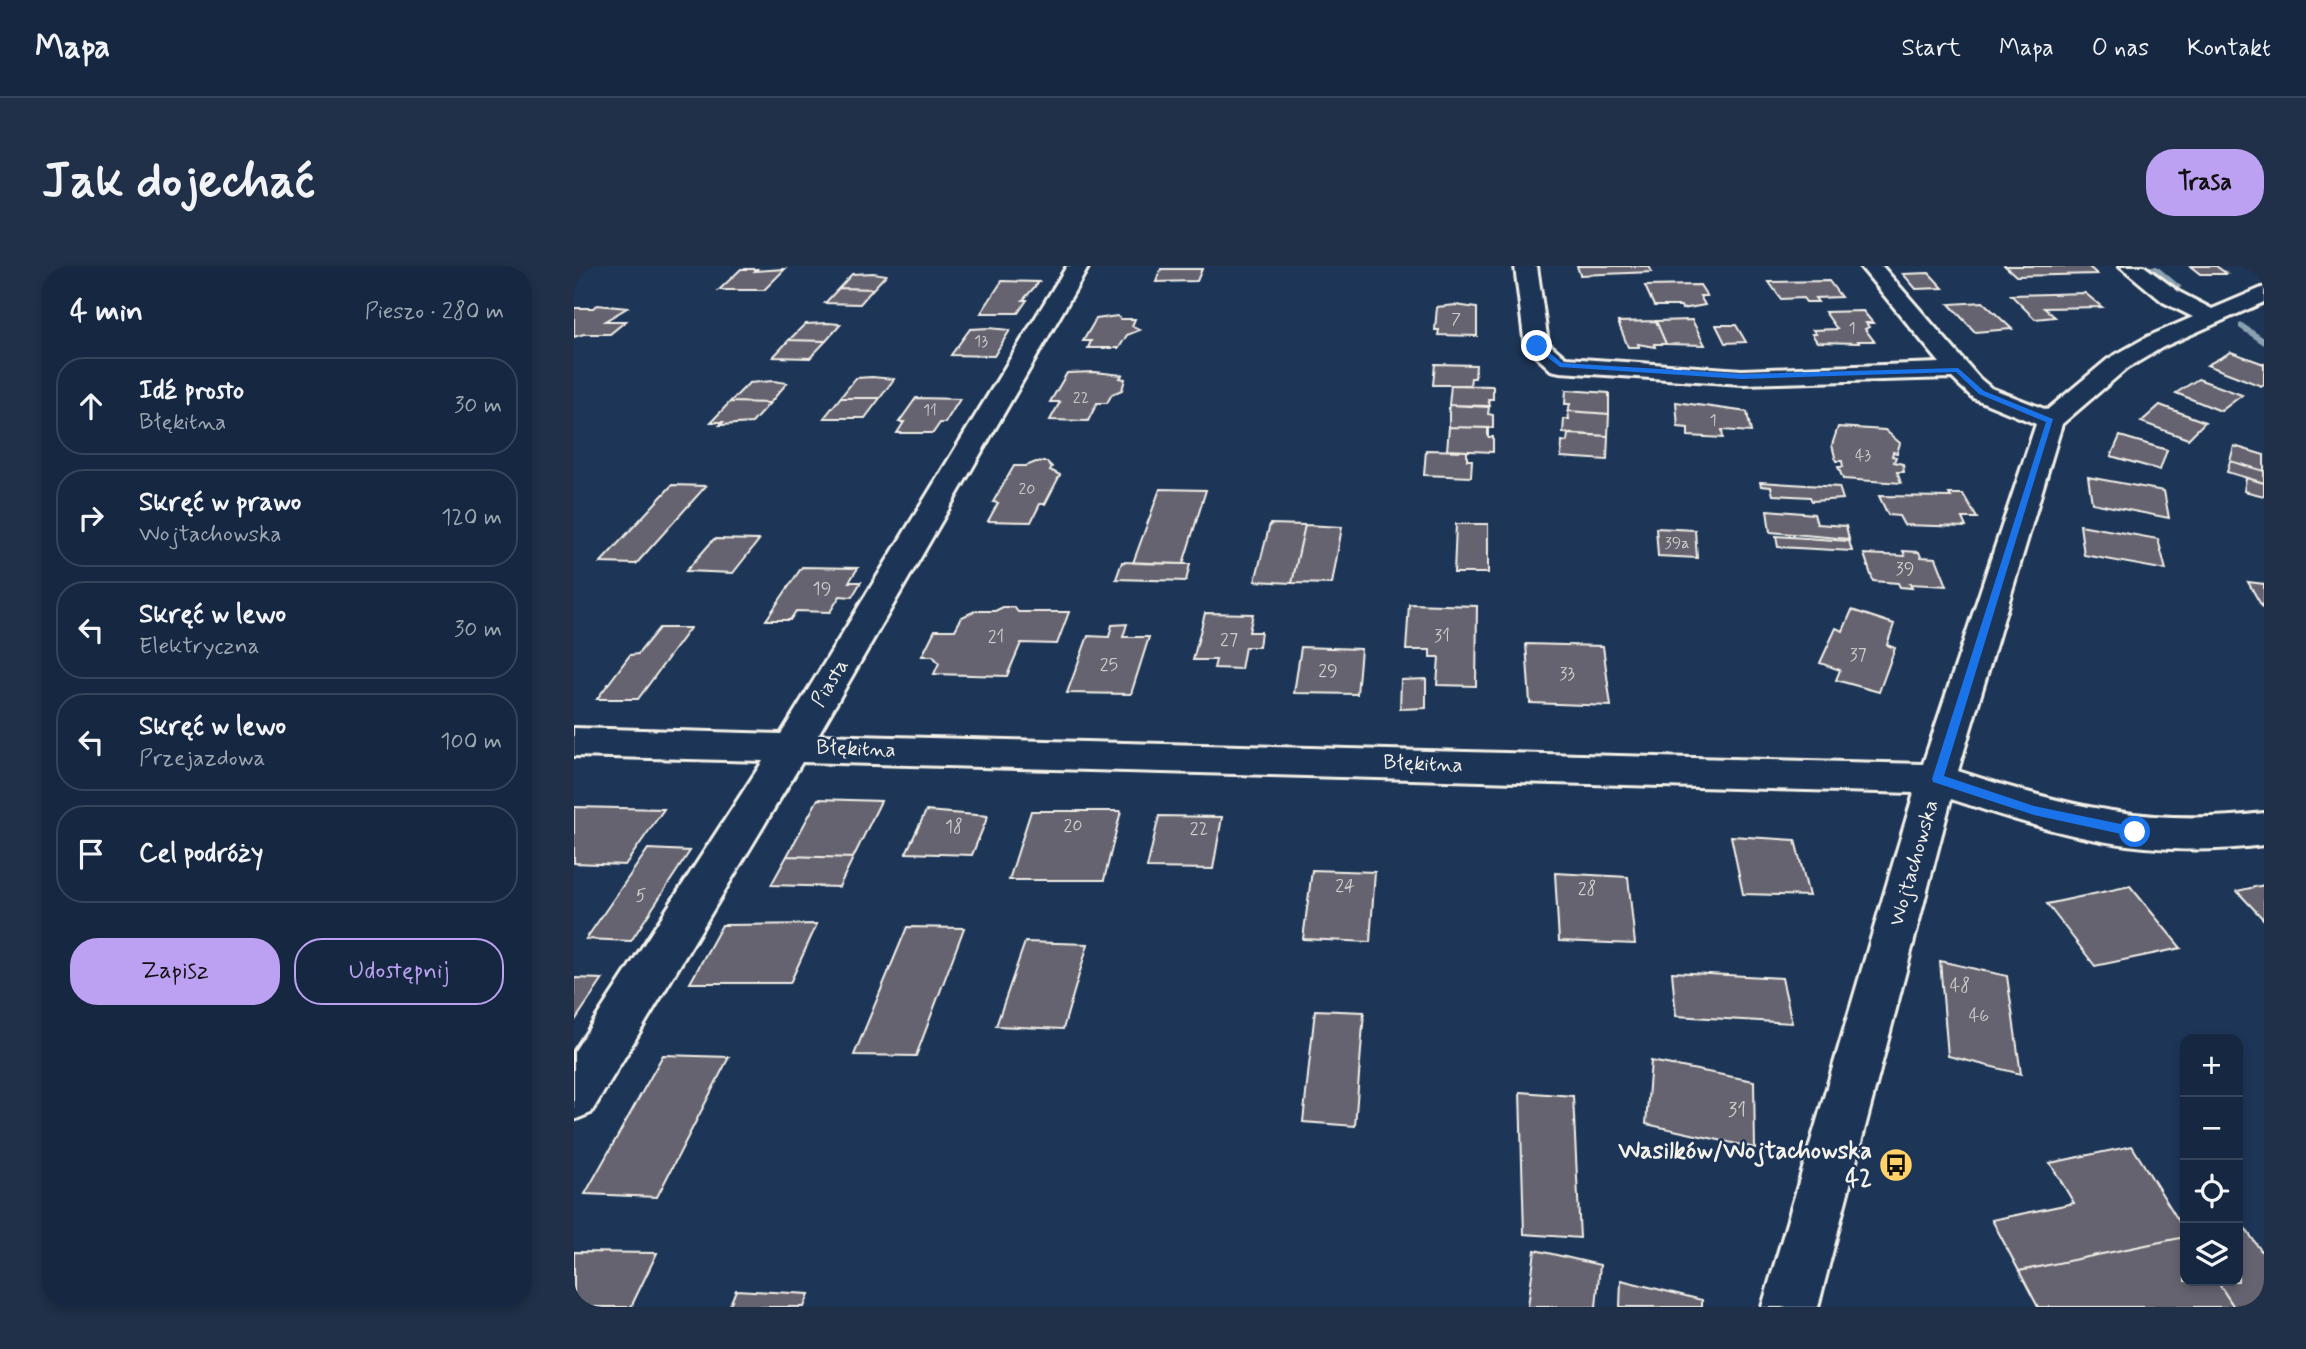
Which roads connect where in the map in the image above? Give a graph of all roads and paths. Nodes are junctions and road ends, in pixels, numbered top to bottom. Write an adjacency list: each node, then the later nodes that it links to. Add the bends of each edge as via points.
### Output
1 (1078, 266): 10 (street, Piasta)
2 (1526, 266): 7 (street, via 1537,346 1560,365 1742,377)
3 (1871, 266): 7 (street)
4 (2131, 266): 6 (street, via 2171,297)
5 (2264, 293): 6 (street)
6 (2209, 316): 8 (street, via 2117,364)
7 (1958, 370): 8 (street, via 1982,393)
8 (2050, 421): 11 (street, Wojtachowska)
9 (574, 742): 10 (street, Błękitna)
10 (792, 747): 11 (street, Błękitna); 13 (street, Piasta)
11 (1937, 779): 12 (street, Błękitna, via 2034,811 2135,832 2217,835); 14 (street, Wojtachowska)
12 (2264, 829)
13 (574, 1096)
14 (1790, 1307)

